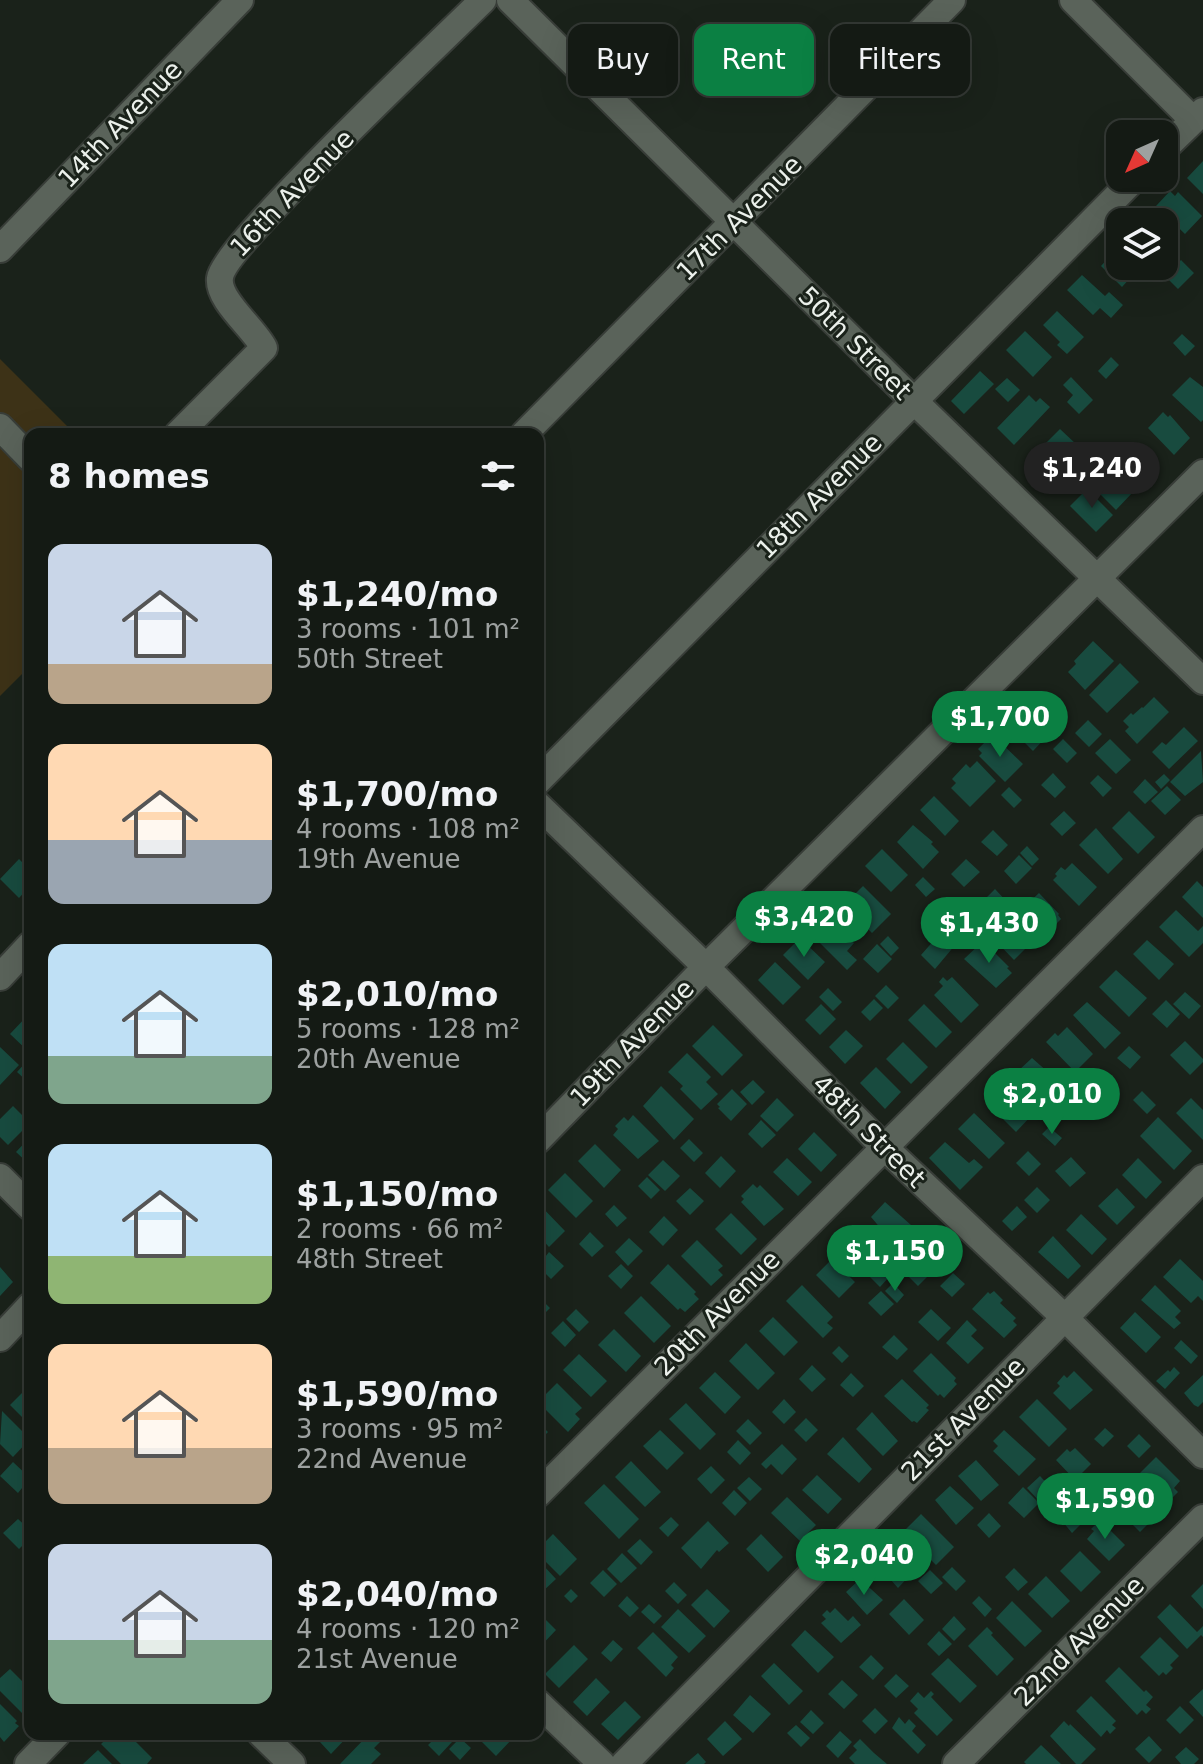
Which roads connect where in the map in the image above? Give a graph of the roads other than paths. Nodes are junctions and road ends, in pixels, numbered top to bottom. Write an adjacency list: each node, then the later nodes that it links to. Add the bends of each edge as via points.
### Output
1 (240, 0): 10 (street, 14th Avenue)
2 (483, 0): 13 (street, 16th Avenue, via 272,210 224,265 219,280 226,300 264,348)
3 (510, 0): 9 (street, 50th Street)
4 (952, 0): 9 (street, 17th Avenue)
5 (1073, 0): 6 (street)
6 (1198, 116): 7 (street)
7 (1178, 135)
8 (1121, 192): 11 (street, 18th Avenue)
9 (734, 223): 11 (street, 50th Street); 14 (street, 17th Avenue)
10 (0, 249)
11 (914, 401): 17 (street, 50th Street); 19 (street, 18th Avenue)
12 (0, 427): 15 (street)
13 (184, 428)
14 (530, 428)
15 (24, 452)
16 (1203, 473): 17 (street, 19th Avenue)
17 (1097, 580): 18 (street, 50th Street); 23 (street, 19th Avenue)
18 (1203, 681)
19 (544, 775)
20 (544, 811): 23 (street, 48th Street)
21 (1203, 829): 26 (street, 20th Avenue)
22 (24, 951): 24 (street)
23 (706, 967): 25 (street, 19th Avenue); 26 (street, 48th Street)
24 (0, 977)
25 (544, 1134)
26 (883, 1146): 31 (street, 48th Street); 34 (street, 20th Avenue)
27 (0, 1177): 29 (street)
28 (1203, 1178): 31 (street, 21st Avenue)
29 (24, 1201)
30 (24, 1312): 32 (street)
31 (1064, 1317): 33 (street, 48th Street); 43 (street, 21st Avenue)
32 (0, 1338)
33 (1203, 1455)
34 (544, 1488)
35 (1203, 1518): 39 (street, 22nd Avenue)
36 (544, 1709): 42 (street)
37 (51, 1740): 40 (street)
38 (267, 1740): 41 (street)
39 (967, 1760)
40 (28, 1764)
41 (292, 1764)
42 (602, 1764)
43 (624, 1764)

